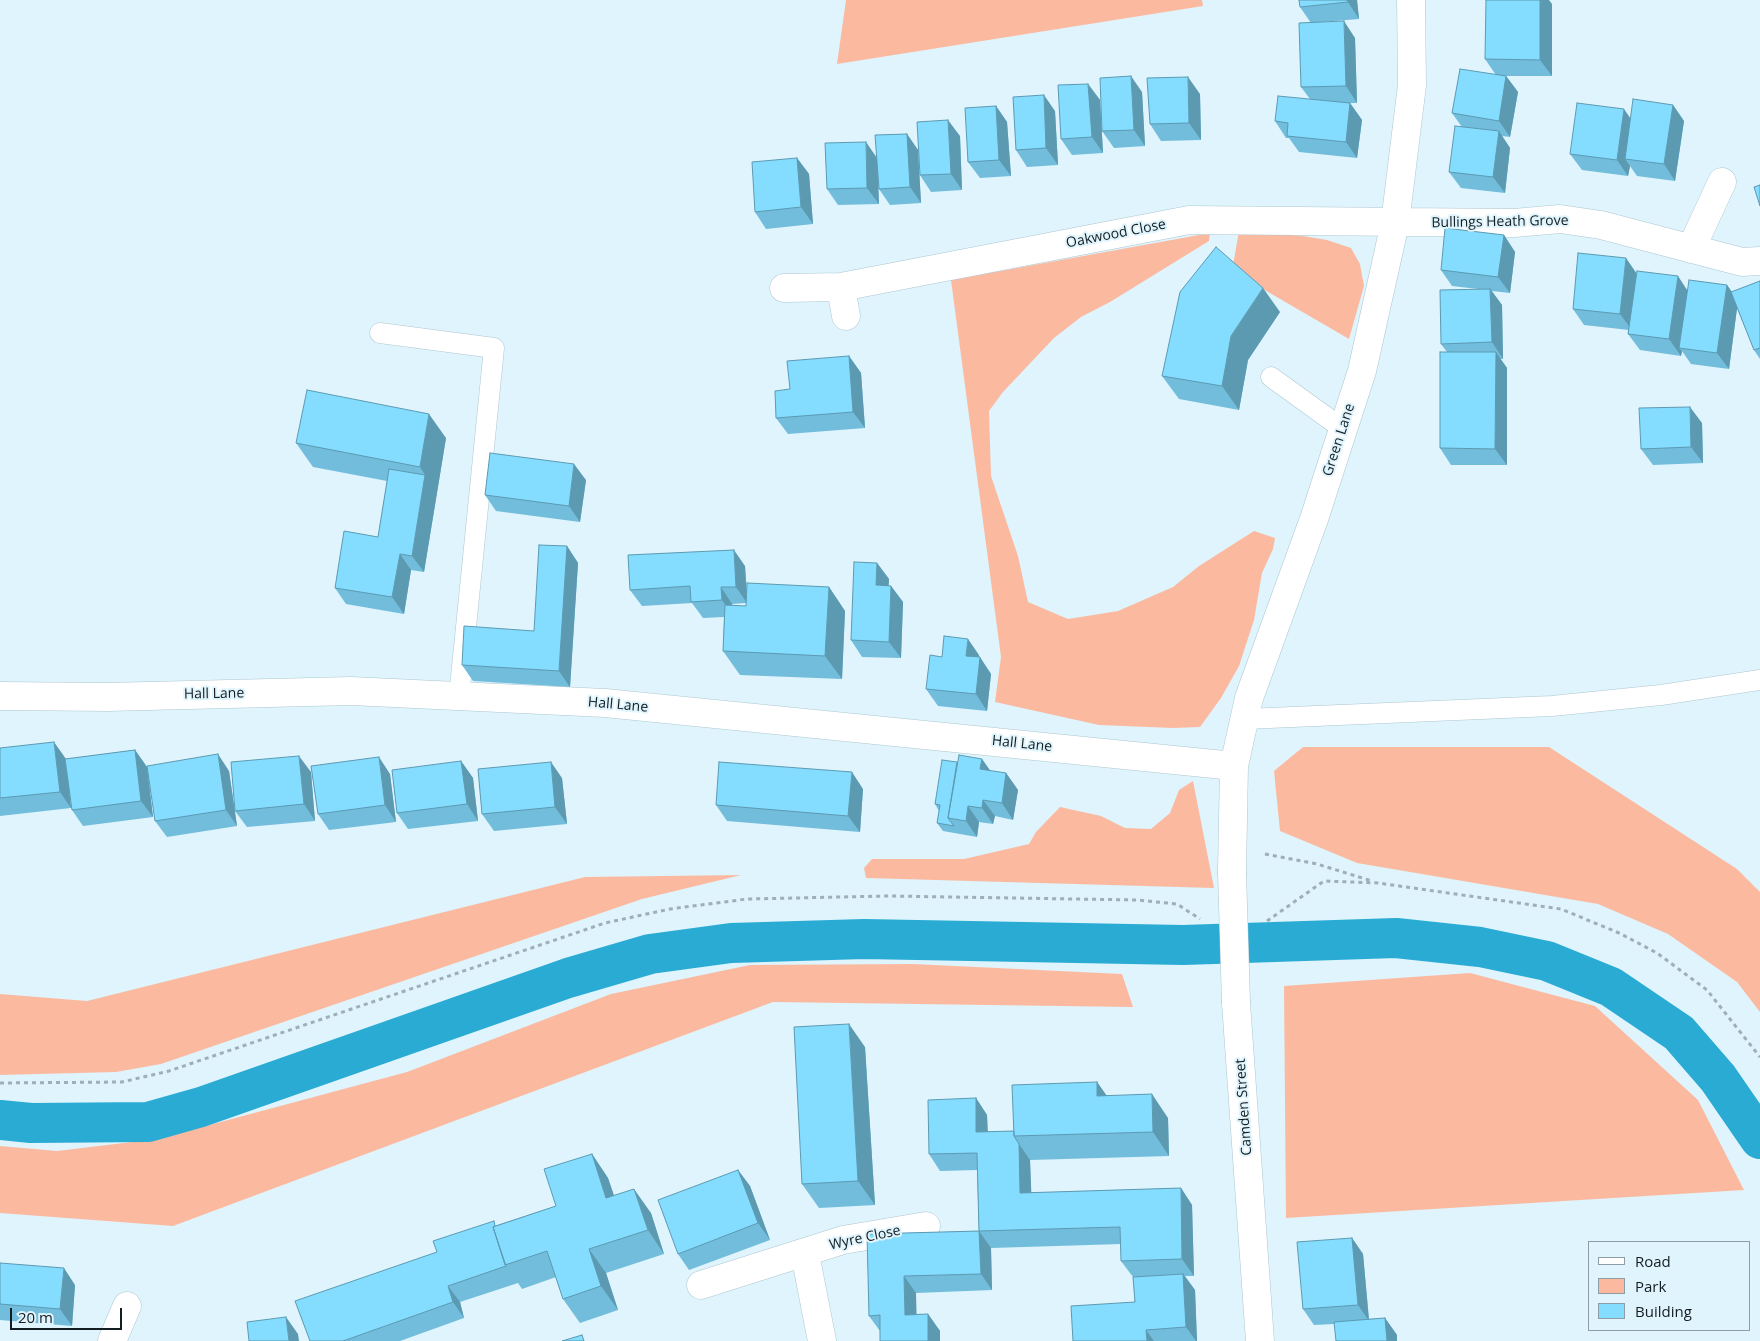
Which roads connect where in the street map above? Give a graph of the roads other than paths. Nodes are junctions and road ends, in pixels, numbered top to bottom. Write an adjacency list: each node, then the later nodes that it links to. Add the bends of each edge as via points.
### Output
1 (1411, 0): 3 (street, Green Lane, via 1412,85)
2 (1722, 182): 4 (street)
3 (1395, 223): 4 (street, Bullings Heath Grove, via 1560,220 1601,225); 7 (street, Oakwood Close, via 1189,220); 11 (street, Green Lane, via 1362,371)
4 (1691, 249): 5 (street, Bullings Heath Grove, via 1742,262)
5 (1760, 260)
6 (784, 288): 7 (street, Oakwood Close)
7 (841, 288): 8 (street)
8 (846, 316)
9 (380, 333): 14 (lane, via 494,348)
10 (1271, 377): 11 (lane)
11 (1343, 429): 15 (street, Green Lane, via 1249,698)
12 (1760, 680): 15 (lane, via 1661,695 1552,706)
13 (0, 696): 14 (street, Hall Lane, via 106,697 351,691)
14 (459, 697): 16 (street, Hall Lane, via 605,703)
15 (1245, 719): 16 (street, Green Lane)
16 (1234, 766): 17 (street, Green Lane)
17 (1232, 872): 24 (street, Camden Street, bridge, via 1236,1003)
18 (926, 1226): 19 (street, Wyre Close, via 843,1240)
19 (805, 1254): 20 (street, Wyre Close); 23 (street)
20 (701, 1285)
21 (127, 1306): 22 (street)
22 (112, 1341)
23 (822, 1341)
24 (1260, 1341)

